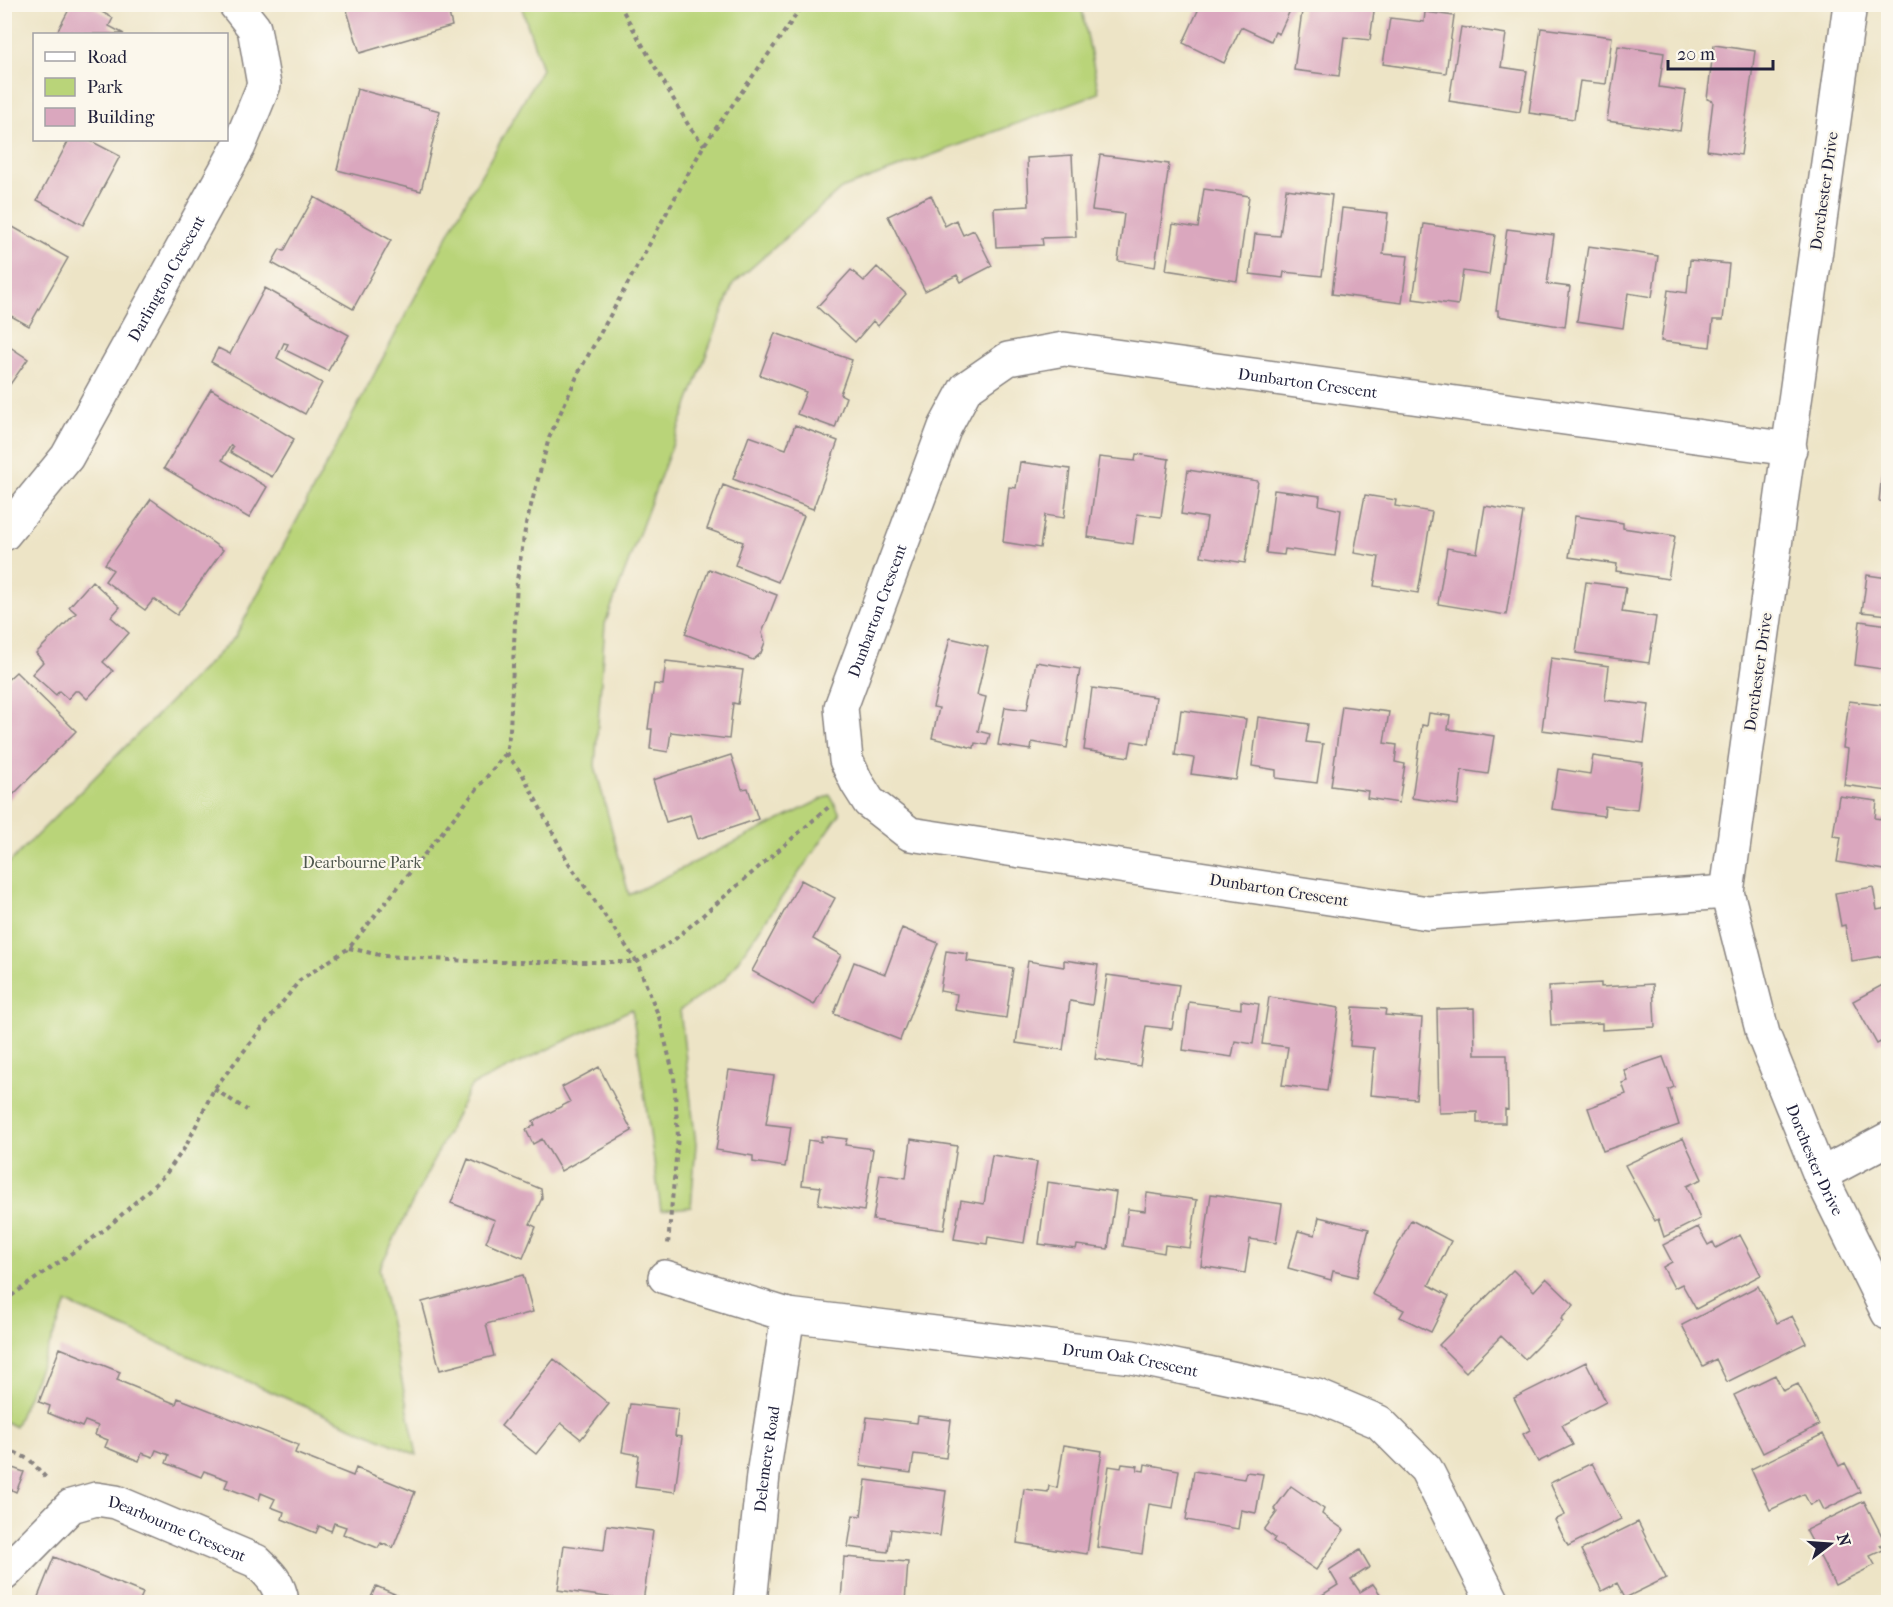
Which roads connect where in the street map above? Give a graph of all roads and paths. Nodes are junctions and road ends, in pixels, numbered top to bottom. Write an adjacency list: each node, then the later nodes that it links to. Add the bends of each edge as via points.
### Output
1 (234, 4): 7 (street, Darlington Crescent, via 254,28 264,85 239,146 67,457)
2 (619, 4): 5 (path, via 690,128)
3 (804, 4): 5 (path)
4 (1850, 4): 6 (street, Dorchester Drive)
5 (704, 144): 8 (path, via 579,372 549,438 516,580)
6 (1790, 449): 9 (street, Dunbarton Crescent, via 1064,349 1008,359 966,388 945,427 841,707 846,760); 10 (street, Dorchester Drive)
7 (4, 534)
8 (506, 753): 11 (path); 12 (path, via 523,775 568,862)
9 (857, 783): 10 (street, Dunbarton Crescent, via 868,802 910,834 1428,913); 12 (path, via 675,940)
10 (1727, 892): 16 (street, Dorchester Drive, via 1763,1034)
11 (349, 948): 12 (path, via 384,956 486,962); 13 (path, via 300,980)
12 (637, 962): 17 (path, via 659,1017 674,1076 678,1137)
13 (214, 1089): 14 (path); 18 (path, via 186,1146 165,1175 107,1228)
14 (247, 1110)
15 (1888, 1139): 16 (street)
16 (1820, 1175): 19 (street, Dorchester Drive)
17 (665, 1277): 20 (street, Drum Oak Crescent)
18 (4, 1301)
19 (1888, 1313)
20 (788, 1315): 25 (street, Delemere Road, via 763,1475); 26 (street, Drum Oak Crescent, via 1132,1357 1317,1396 1379,1422 1426,1468)
21 (4, 1439): 22 (path, via 8,1449 30,1460)
22 (71, 1506): 23 (street); 24 (street, Dearbourne Crescent, via 96,1498 116,1502 256,1561 270,1574 281,1592)
23 (4, 1574)
24 (282, 1602)
25 (750, 1602)
26 (1493, 1602)

